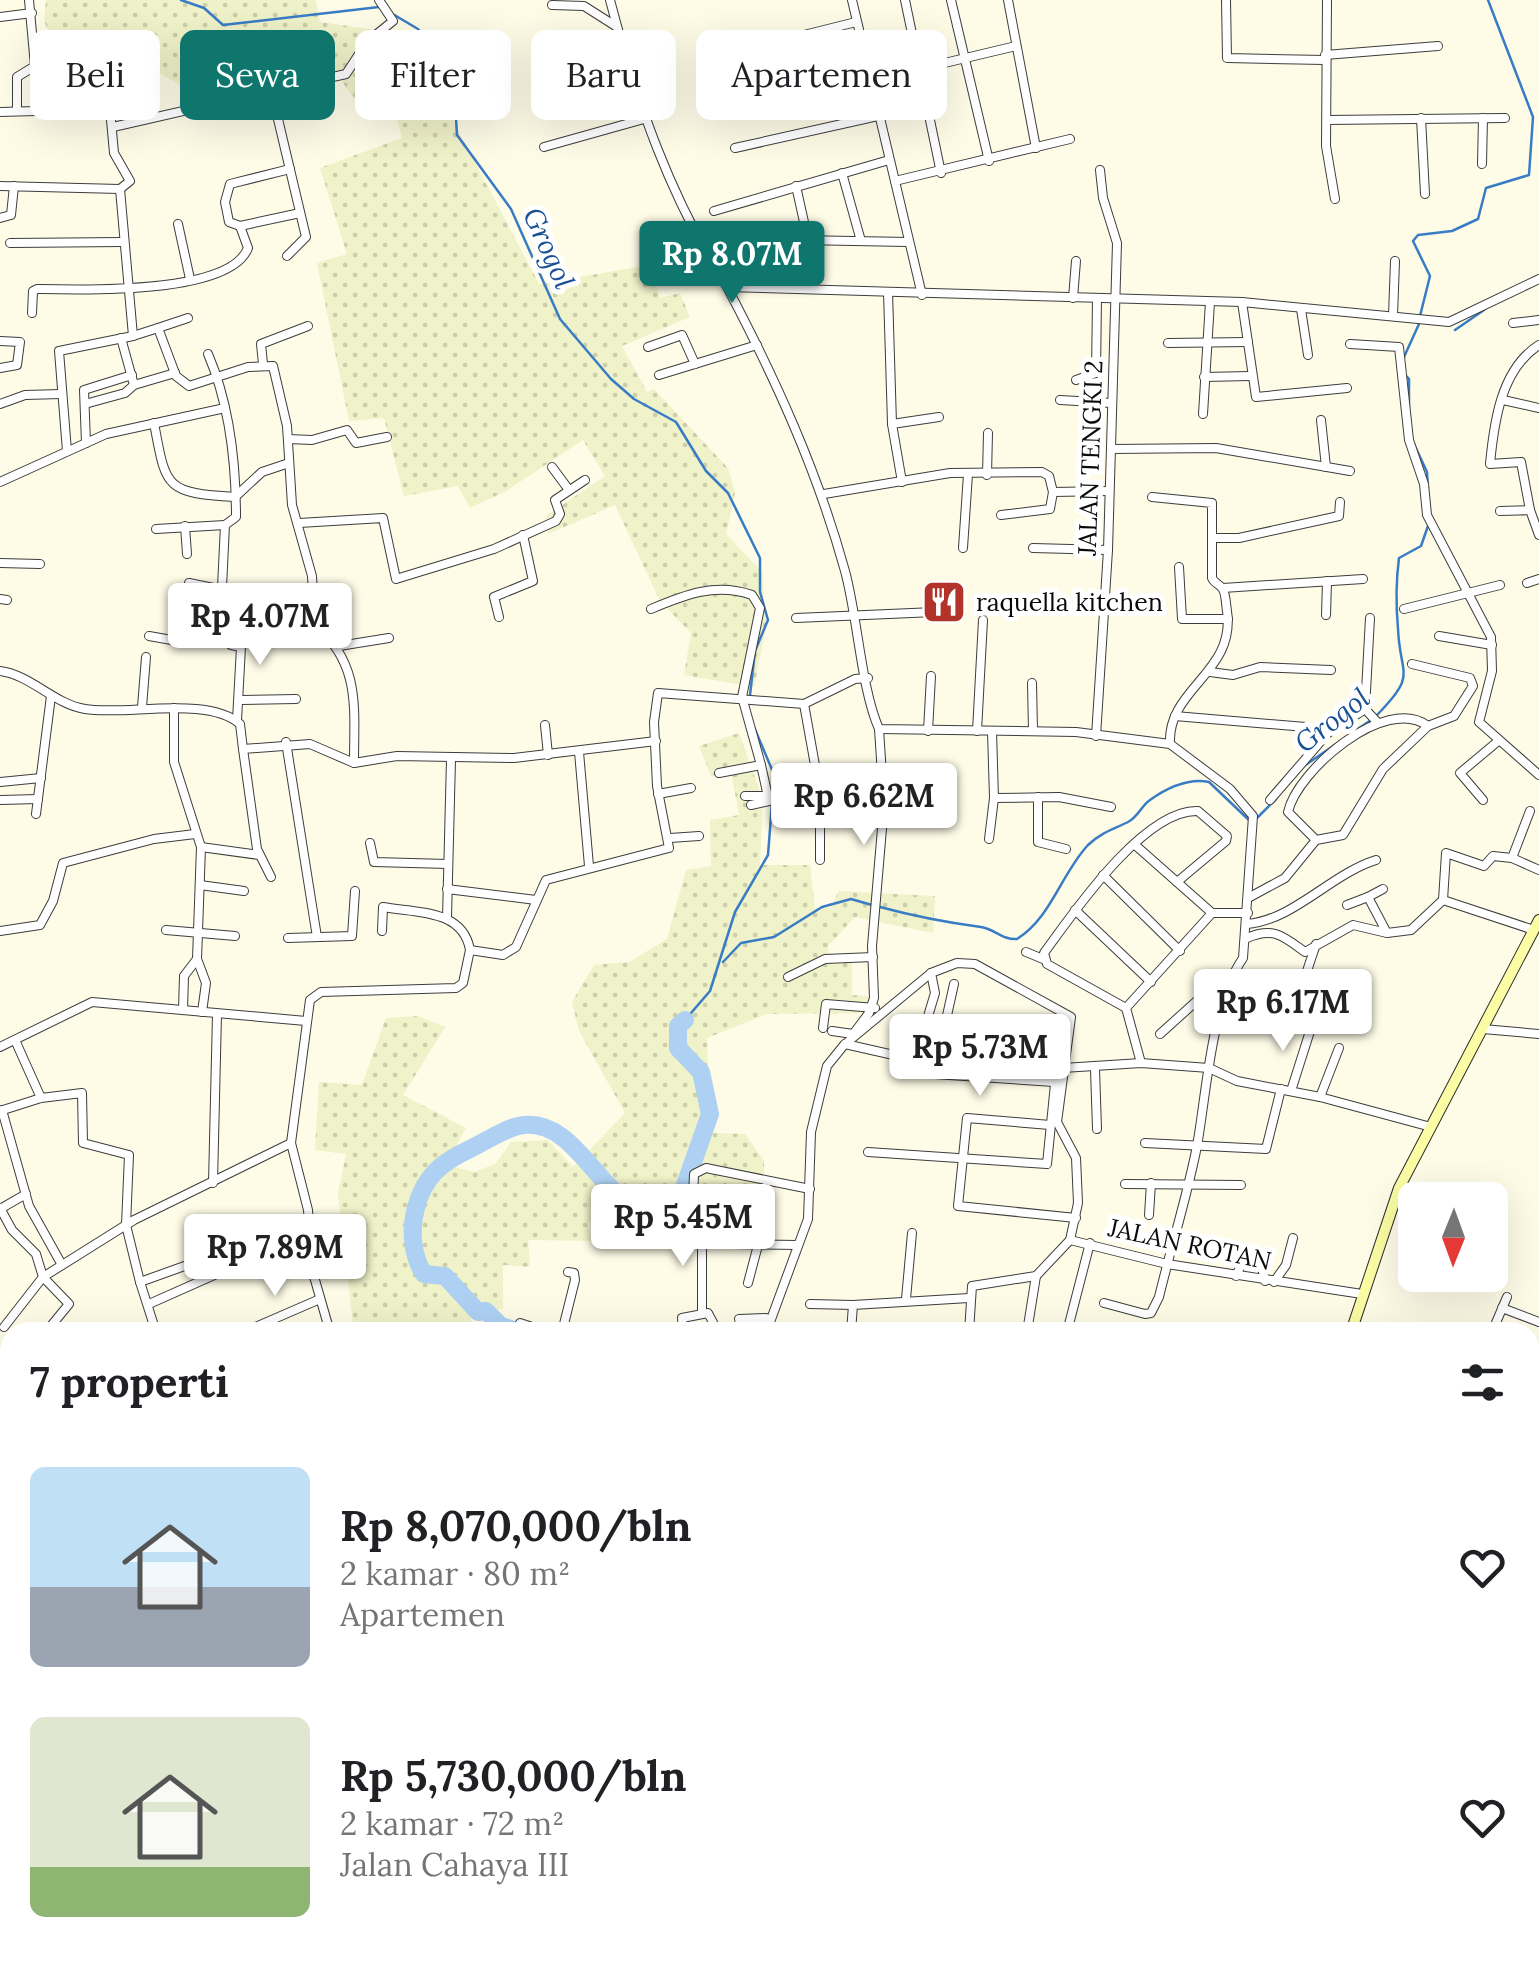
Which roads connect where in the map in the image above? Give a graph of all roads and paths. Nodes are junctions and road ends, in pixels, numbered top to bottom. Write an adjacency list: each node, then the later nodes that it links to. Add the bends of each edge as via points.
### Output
1 (29, 0): 11 (street)
2 (379, 0): 24 (street, via 393,21 367,42 346,74)
3 (610, 0): 14 (street)
4 (852, 0): 13 (street)
5 (906, 0): 18 (street)
6 (951, 0): 21 (street)
7 (1008, 0): 19 (street)
8 (1226, 0): 22 (street, via 1227,58)
9 (1327, 0): 22 (street)
10 (552, 6): 14 (street, via 584,6)
11 (32, 12): 12 (street); 26 (street, via 35,66 17,77)
12 (0, 16)
13 (856, 22): 16 (street); 17 (street)
14 (617, 27): 15 (street)
15 (618, 30)
16 (824, 30)
17 (858, 30)
18 (911, 30)
19 (1016, 46): 21 (street); 42 (street)
20 (1438, 46): 22 (street)
21 (965, 58): 23 (street); 44 (street)
22 (1326, 58): 37 (street)
23 (947, 62)
24 (335, 77)
25 (0, 112): 26 (street)
26 (16, 112): 38 (street, via 110,109)
27 (180, 114): 38 (street)
28 (1421, 118): 29 (street); 37 (street); 55 (street)
29 (1482, 118): 30 (street); 45 (street)
30 (1505, 118)
31 (278, 120): 46 (street)
32 (637, 120): 40 (street)
33 (645, 120): 72 (street, via 668,182)
34 (860, 120): 41 (street)
35 (879, 120): 43 (street)
36 (929, 120): 49 (street)
37 (1327, 120): 56 (street)
38 (113, 127): 54 (street, via 114,152 130,181)
39 (1070, 139): 42 (street)
40 (544, 146)
41 (735, 148)
42 (1036, 148): 44 (street)
43 (889, 160): 48 (street); 50 (street)
44 (988, 161): 49 (street)
45 (1482, 164)
46 (290, 169): 58 (street); 61 (street, via 230,184 229,222)
47 (1100, 170): 79 (street, JALAN TENGKI 2, via 1117,244)
48 (842, 173): 53 (street); 63 (street)
49 (941, 173): 50 (street)
50 (894, 181): 65 (street)
51 (0, 186): 52 (street)
52 (14, 186): 54 (street); 59 (street, via 12,214)
53 (796, 186): 57 (street); 63 (street, via 804,240)
54 (120, 189): 64 (street)
55 (1425, 194)
56 (1335, 199)
57 (714, 211)
58 (300, 213): 61 (street); 67 (street, via 306,237)
59 (0, 218)
60 (178, 224): 70 (street)
61 (240, 226): 70 (street, via 248,252 228,268)
62 (747, 239): 73 (street)
63 (860, 241): 65 (street)
64 (122, 242): 66 (street); 74 (street)
65 (908, 242): 76 (street)
66 (10, 243)
67 (287, 256)
68 (1076, 261): 77 (street)
69 (1395, 261): 84 (street)
70 (190, 279): 74 (street)
71 (1539, 279): 84 (street, via 1449,322)
72 (727, 287): 73 (street); 97 (street)
73 (756, 287): 75 (street)
74 (129, 291): 83 (street, via 37,289); 90 (street)
75 (888, 292): 76 (street); 125 (street)
76 (922, 295): 77 (street)
77 (1074, 298): 78 (street)
78 (1097, 298): 79 (street); 111 (street, via 1096,373)
79 (1116, 300): 80 (street); 116 (street, JALAN TENGKI 2)
80 (1210, 302): 81 (street); 95 (street)
81 (1242, 302): 82 (street); 94 (street)
82 (1301, 308): 84 (street); 101 (street)
83 (32, 313)
84 (1393, 316)
85 (188, 318): 89 (street)
86 (1539, 320): 87 (street)
87 (1513, 323)
88 (308, 326): 102 (street, via 260,344)
89 (158, 328): 90 (street); 105 (street)
90 (132, 336): 91 (street)
91 (122, 338): 110 (street); 113 (street, via 58,351)
92 (0, 342): 104 (street, via 20,342 17,365)
93 (1168, 342): 95 (street)
94 (1248, 342): 95 (street); 107 (street)
95 (1207, 344): 109 (street)
96 (1350, 344): 172 (street, via 1399,347 1409,440 1427,516)
97 (757, 345): 103 (street); 144 (street)
98 (1539, 345): 115 (street, via 1516,364)
99 (648, 347): 103 (street, via 682,335)
100 (208, 354): 108 (street)
101 (1308, 356)
102 (263, 364): 108 (street); 128 (street, via 273,366)
103 (695, 364): 106 (street)
104 (0, 368)
105 (175, 373): 108 (street, via 190,386); 110 (street)
106 (658, 375)
107 (1250, 376): 109 (street); 112 (street, via 1260,398)
108 (218, 377): 119 (street)
109 (1204, 377): 121 (street)
110 (133, 380): 118 (street, via 125,393); 118 (street, via 88,388)
111 (1076, 380)
112 (1347, 388)
113 (61, 394): 117 (street); 131 (street)
114 (1060, 400): 116 (street)
115 (1503, 400): 120 (street); 148 (street, via 1491,429 1490,464 1522,462)
116 (1112, 403): 130 (street, JALAN TENGKI 2)
117 (0, 404)
118 (85, 404): 129 (street)
119 (225, 408): 124 (street); 145 (street)
120 (1539, 408)
121 (1203, 414)
122 (939, 417): 125 (street)
123 (1322, 420): 134 (street)
124 (154, 423): 129 (street); 145 (street, via 168,482)
125 (892, 424): 140 (street)
126 (988, 433): 137 (street)
127 (387, 437): 128 (street, via 356,443 347,430)
128 (288, 440): 132 (street)
129 (86, 443): 131 (street)
130 (1112, 449): 134 (street, via 1216,448); 142 (street, JALAN TENGKI 2)
131 (67, 451): 139 (street)
132 (288, 463): 145 (street, via 262,472); 151 (street)
133 (552, 466): 141 (street)
134 (1326, 467): 135 (street)
135 (1350, 471)
136 (968, 474): 137 (street); 140 (street); 158 (street)
137 (987, 474): 143 (street, via 1046,473)
138 (585, 480): 141 (street)
139 (0, 482)
140 (902, 482): 144 (street)
141 (569, 490): 156 (street, via 555,500 560,518)
142 (1109, 491): 143 (street); 160 (street, JALAN TENGKI 2)
143 (1053, 492): 150 (street, via 1050,509)
144 (824, 494): 177 (street)
145 (235, 497): 152 (street, via 236,517)
146 (1152, 497): 157 (street, via 1212,502)
147 (1340, 502): 157 (street, via 1339,516)
148 (1530, 510): 149 (street); 155 (street)
149 (1500, 511)
150 (1001, 515)
151 (299, 523): 156 (street, via 383,518 396,579); 187 (street, via 315,624)
152 (225, 525): 153 (street); 170 (street)
153 (185, 526): 154 (street); 161 (street)
154 (156, 529)
155 (1539, 534)
156 (523, 535): 178 (street, via 533,581 494,597)
157 (1214, 538): 171 (street, via 1212,578)
158 (964, 548)
159 (1033, 548): 160 (street)
160 (1108, 550): 214 (street, JALAN TENGKI 2)
161 (186, 554)
162 (0, 563): 163 (street)
163 (40, 564)
164 (1179, 566): 181 (street, via 1182,619)
165 (1362, 578): 167 (street)
166 (1539, 578): 168 (street)
167 (1327, 580): 171 (street); 176 (street)
168 (1527, 583)
169 (1500, 585): 172 (street)
170 (222, 587): 183 (street, via 189,583 183,642); 199 (street, via 232,592 231,646 241,647)
171 (1223, 588): 181 (street)
172 (1470, 593): 174 (street); 186 (street)
173 (651, 609): 197 (street, via 693,592 752,594 760,608)
174 (1404, 610)
175 (958, 611): 177 (street)
176 (1326, 614)
177 (857, 616): 179 (street); 194 (street)
178 (499, 617)
179 (796, 618)
180 (1370, 618): 204 (street)
181 (1228, 619): 192 (street, via 1224,652)
182 (983, 620): 210 (street)
183 (148, 636)
184 (1440, 636): 186 (street)
185 (390, 638): 187 (street)
186 (1492, 645): 217 (street, via 1479,718)
187 (339, 646): 223 (street, via 352,687)
188 (146, 656): 201 (street)
189 (1412, 664): 207 (street, via 1470,678 1473,686 1454,716)
190 (1331, 670): 192 (street, via 1260,666 1233,675)
191 (0, 671): 196 (street)
192 (1210, 672): 203 (street)
193 (931, 676): 213 (street)
194 (868, 678): 200 (street); 209 (street)
195 (1032, 683): 212 (street)
196 (51, 696): 201 (street, via 85,709); 227 (street)
197 (748, 698): 200 (street); 215 (street, via 658,692); 224 (street)
198 (296, 699): 199 (street)
199 (242, 700): 205 (street)
200 (804, 704): 252 (street, via 820,793)
201 (142, 707): 202 (street)
202 (174, 708): 205 (street); 241 (street, via 174,762)
203 (1175, 716): 208 (street); 218 (street)
204 (1373, 716): 207 (street, via 1416,716); 236 (street, via 1328,732); 245 (street, via 1292,796 1288,812)
205 (238, 720): 219 (street)
206 (546, 725): 221 (street)
207 (1428, 726): 245 (street, via 1383,769 1349,829)
208 (1306, 727)
209 (879, 730): 213 (street); 290 (street, via 884,805)
210 (977, 731): 211 (street); 213 (street)
211 (992, 731): 212 (street); 232 (street)
212 (1032, 731): 214 (street)
213 (928, 732)
214 (1096, 736): 218 (street)
215 (656, 741): 220 (street); 230 (street)
216 (286, 742): 219 (street); 223 (street, via 310,744); 284 (street)
217 (1496, 742): 226 (street); 237 (street, via 1460,772)
218 (1170, 744): 266 (street, via 1230,789 1252,823)
219 (242, 749): 250 (street)
220 (578, 752): 221 (street); 255 (street)
221 (548, 754): 222 (street)
222 (450, 758): 223 (street); 254 (street)
223 (354, 763)
224 (760, 765): 225 (street); 235 (street, via 770,796)
225 (718, 773)
226 (1539, 775)
227 (41, 778): 228 (street); 233 (street)
228 (0, 782)
229 (691, 788): 230 (street)
230 (658, 790): 243 (street)
231 (1038, 797): 232 (street); 238 (street); 249 (street, via 1038,842)
232 (994, 798): 244 (street)
233 (38, 799): 234 (street); 240 (street)
234 (0, 800)
235 (748, 800)
236 (1270, 800)
237 (1482, 800)
238 (1111, 807)
239 (1530, 811): 251 (street)
240 (36, 814)
241 (194, 834): 248 (street); 278 (street, via 63,864 40,925)
242 (700, 836): 243 (street)
243 (670, 838): 255 (street, via 664,852)
244 (990, 840)
245 (1316, 840): 266 (street, via 1285,878)
246 (370, 843): 254 (street, via 374,862)
247 (1134, 844): 257 (street); 259 (street); 259 (street, via 1192,810 1226,836 1224,845)
248 (201, 847): 250 (street); 260 (street)
249 (1066, 850)
250 (259, 854): 258 (street)
251 (1512, 858): 256 (street); 268 (street, via 1494,856 1484,866 1446,853)
252 (820, 860)
253 (1376, 860): 279 (street)
254 (448, 864): 261 (street)
255 (589, 866): 267 (street, via 546,880)
256 (1539, 870)
257 (1103, 875): 270 (street); 289 (street)
258 (271, 878)
259 (1178, 882): 272 (street)
260 (200, 885): 264 (street); 280 (street)
261 (448, 889): 267 (street); 273 (street)
262 (1383, 889): 265 (street)
263 (355, 891): 284 (street, via 352,936)
264 (244, 892)
265 (1368, 897): 269 (street); 281 (street)
266 (1248, 898): 271 (street)
267 (536, 900): 287 (street, via 510,953)
268 (1444, 900): 274 (street); 277 (street)
269 (1347, 906)
270 (1075, 910): 291 (street); 295 (street)
271 (1248, 913): 272 (street); 279 (street)
272 (1212, 914): 289 (street)
273 (448, 918): 276 (street, via 383,906); 287 (street)
274 (1536, 925): 308 (main road)
275 (166, 930): 280 (street)
276 (382, 930)
277 (1411, 930): 281 (street); 282 (street)
278 (0, 931)
279 (1247, 931): 286 (street, via 1286,935 1305,952); 298 (street)
280 (197, 932): 283 (street); 292 (street)
281 (1387, 933): 286 (street, via 1353,925)
282 (1423, 934)
283 (235, 936)
284 (317, 937): 285 (street)
285 (288, 938)
286 (1316, 944): 297 (street)
287 (470, 950): 305 (street, via 456,988 321,992 310,1000)
288 (1026, 952): 291 (street)
289 (1180, 952): 295 (street)
290 (873, 957): 294 (street, via 824,958); 299 (street)
291 (1043, 959): 300 (street)
292 (197, 960): 301 (street, via 184,976); 302 (street, via 206,983)
293 (931, 973): 304 (street); 316 (street, via 936,993 919,1051); 318 (street, JALAN ROTAN, via 975,964 1068,1014)
294 (788, 977)
295 (1151, 982): 300 (street)
296 (954, 984): 306 (street)
297 (1300, 992)
298 (1222, 1004): 310 (street, via 1200,998); 319 (street)
299 (873, 1006): 304 (street); 309 (street); 309 (street, via 826,1004 828,1030)
300 (1126, 1008): 317 (street)
301 (183, 1010): 302 (street); 312 (street, via 92,1002)
302 (202, 1012): 303 (street)
303 (217, 1014): 305 (street); 339 (street)
304 (881, 1016): 313 (street)
305 (306, 1021): 333 (street)
306 (946, 1026): 323 (street); 324 (street, via 1059,1044)
307 (1311, 1028): 326 (street)
308 (1483, 1029): 311 (street); 331 (main road)
309 (853, 1034): 313 (street)
310 (1160, 1034)
311 (1539, 1034)
312 (15, 1040): 314 (street); 328 (street)
313 (844, 1045): 316 (street); 343 (street, via 826,1066 819,1089)
314 (0, 1047)
315 (1340, 1048): 327 (street)
316 (902, 1056): 321 (street)
317 (1141, 1063): 319 (street); 320 (street)
318 (1064, 1068): 320 (street); 349 (street, JALAN ROTAN, via 1057,1122 1076,1158)
319 (1209, 1068): 325 (street); 335 (street)
320 (1095, 1069): 332 (street)
321 (907, 1073)
322 (919, 1073): 323 (street)
323 (934, 1074): 324 (street)
324 (1054, 1082): 330 (street)
325 (1280, 1090): 326 (street); 335 (street, via 1266,1149)
326 (1291, 1091): 327 (street)
327 (1320, 1097): 331 (street)
328 (41, 1098): 329 (street); 350 (street, via 82,1093 83,1142 129,1154)
329 (1, 1110): 344 (street)
330 (1050, 1125): 337 (street, via 1047,1164); 337 (street, via 967,1118)
331 (1431, 1127): 371 (main road, via 1399,1188)
332 (1097, 1129)
333 (291, 1143): 339 (street); 351 (street)
334 (1146, 1143): 335 (street)
335 (1197, 1143): 338 (street)
336 (868, 1152): 337 (street)
337 (961, 1160): 346 (street)
338 (1189, 1182): 340 (street); 342 (street); 361 (street)
339 (213, 1183): 350 (street)
340 (1152, 1183): 341 (street); 348 (street)
341 (1125, 1184)
342 (1241, 1186)
343 (810, 1193): 358 (street); 381 (street, via 698,1169 693,1200 700,1222)
344 (26, 1194): 347 (street); 362 (street)
345 (944, 1206): 346 (street)
346 (958, 1206): 349 (street)
347 (0, 1208): 367 (street, via 36,1254)
348 (1149, 1215)
349 (1076, 1218): 355 (street, JALAN ROTAN)
350 (126, 1225): 362 (street); 369 (street)
351 (311, 1232): 364 (street); 374 (street)
352 (912, 1233): 375 (street)
353 (213, 1238): 360 (street)
354 (1293, 1238): 368 (street, via 1286,1264)
355 (1070, 1240): 356 (street, JALAN ROTAN); 365 (street)
356 (1090, 1243): 361 (street, JALAN ROTAN); 395 (street)
357 (732, 1244): 359 (street)
358 (798, 1245): 359 (street); 391 (street)
359 (758, 1246): 370 (street)
360 (218, 1254): 364 (street); 369 (street)
361 (1167, 1264): 366 (street, JALAN ROTAN); 376 (street, via 1151,1313)
362 (62, 1266): 367 (street)
363 (568, 1272): 388 (street, via 575,1280)
364 (225, 1273): 377 (street)
365 (1036, 1276): 373 (street, via 972,1286); 394 (street)
366 (1236, 1276): 368 (street, JALAN ROTAN); 368 (street, via 1246,1254 1260,1258)
367 (43, 1278): 383 (street); 384 (street, via 70,1306)
368 (1269, 1281): 371 (street, JALAN ROTAN)
369 (140, 1282): 377 (street)
370 (748, 1283)
371 (1362, 1294): 396 (main road)
372 (1507, 1296): 380 (street)
373 (969, 1298): 375 (street); 393 (street)
374 (320, 1299): 386 (street); 387 (street)
375 (906, 1299): 379 (street)
376 (1104, 1303)
377 (149, 1304): 385 (street)
378 (810, 1304): 379 (street)
379 (853, 1305): 392 (street)
380 (1502, 1308): 397 (street); 398 (street)
381 (702, 1313): 389 (street); 390 (street)
382 (739, 1320): 391 (street)
383 (8, 1322)
384 (56, 1322)
385 (154, 1322)
386 (267, 1322)
387 (327, 1322)
388 (564, 1322)
389 (681, 1322)
390 (714, 1322)
391 (770, 1322)
392 (852, 1322)
393 (969, 1322)
394 (1029, 1322)
395 (1069, 1322)
396 (1354, 1322)
397 (1496, 1322)
398 (1539, 1322)

